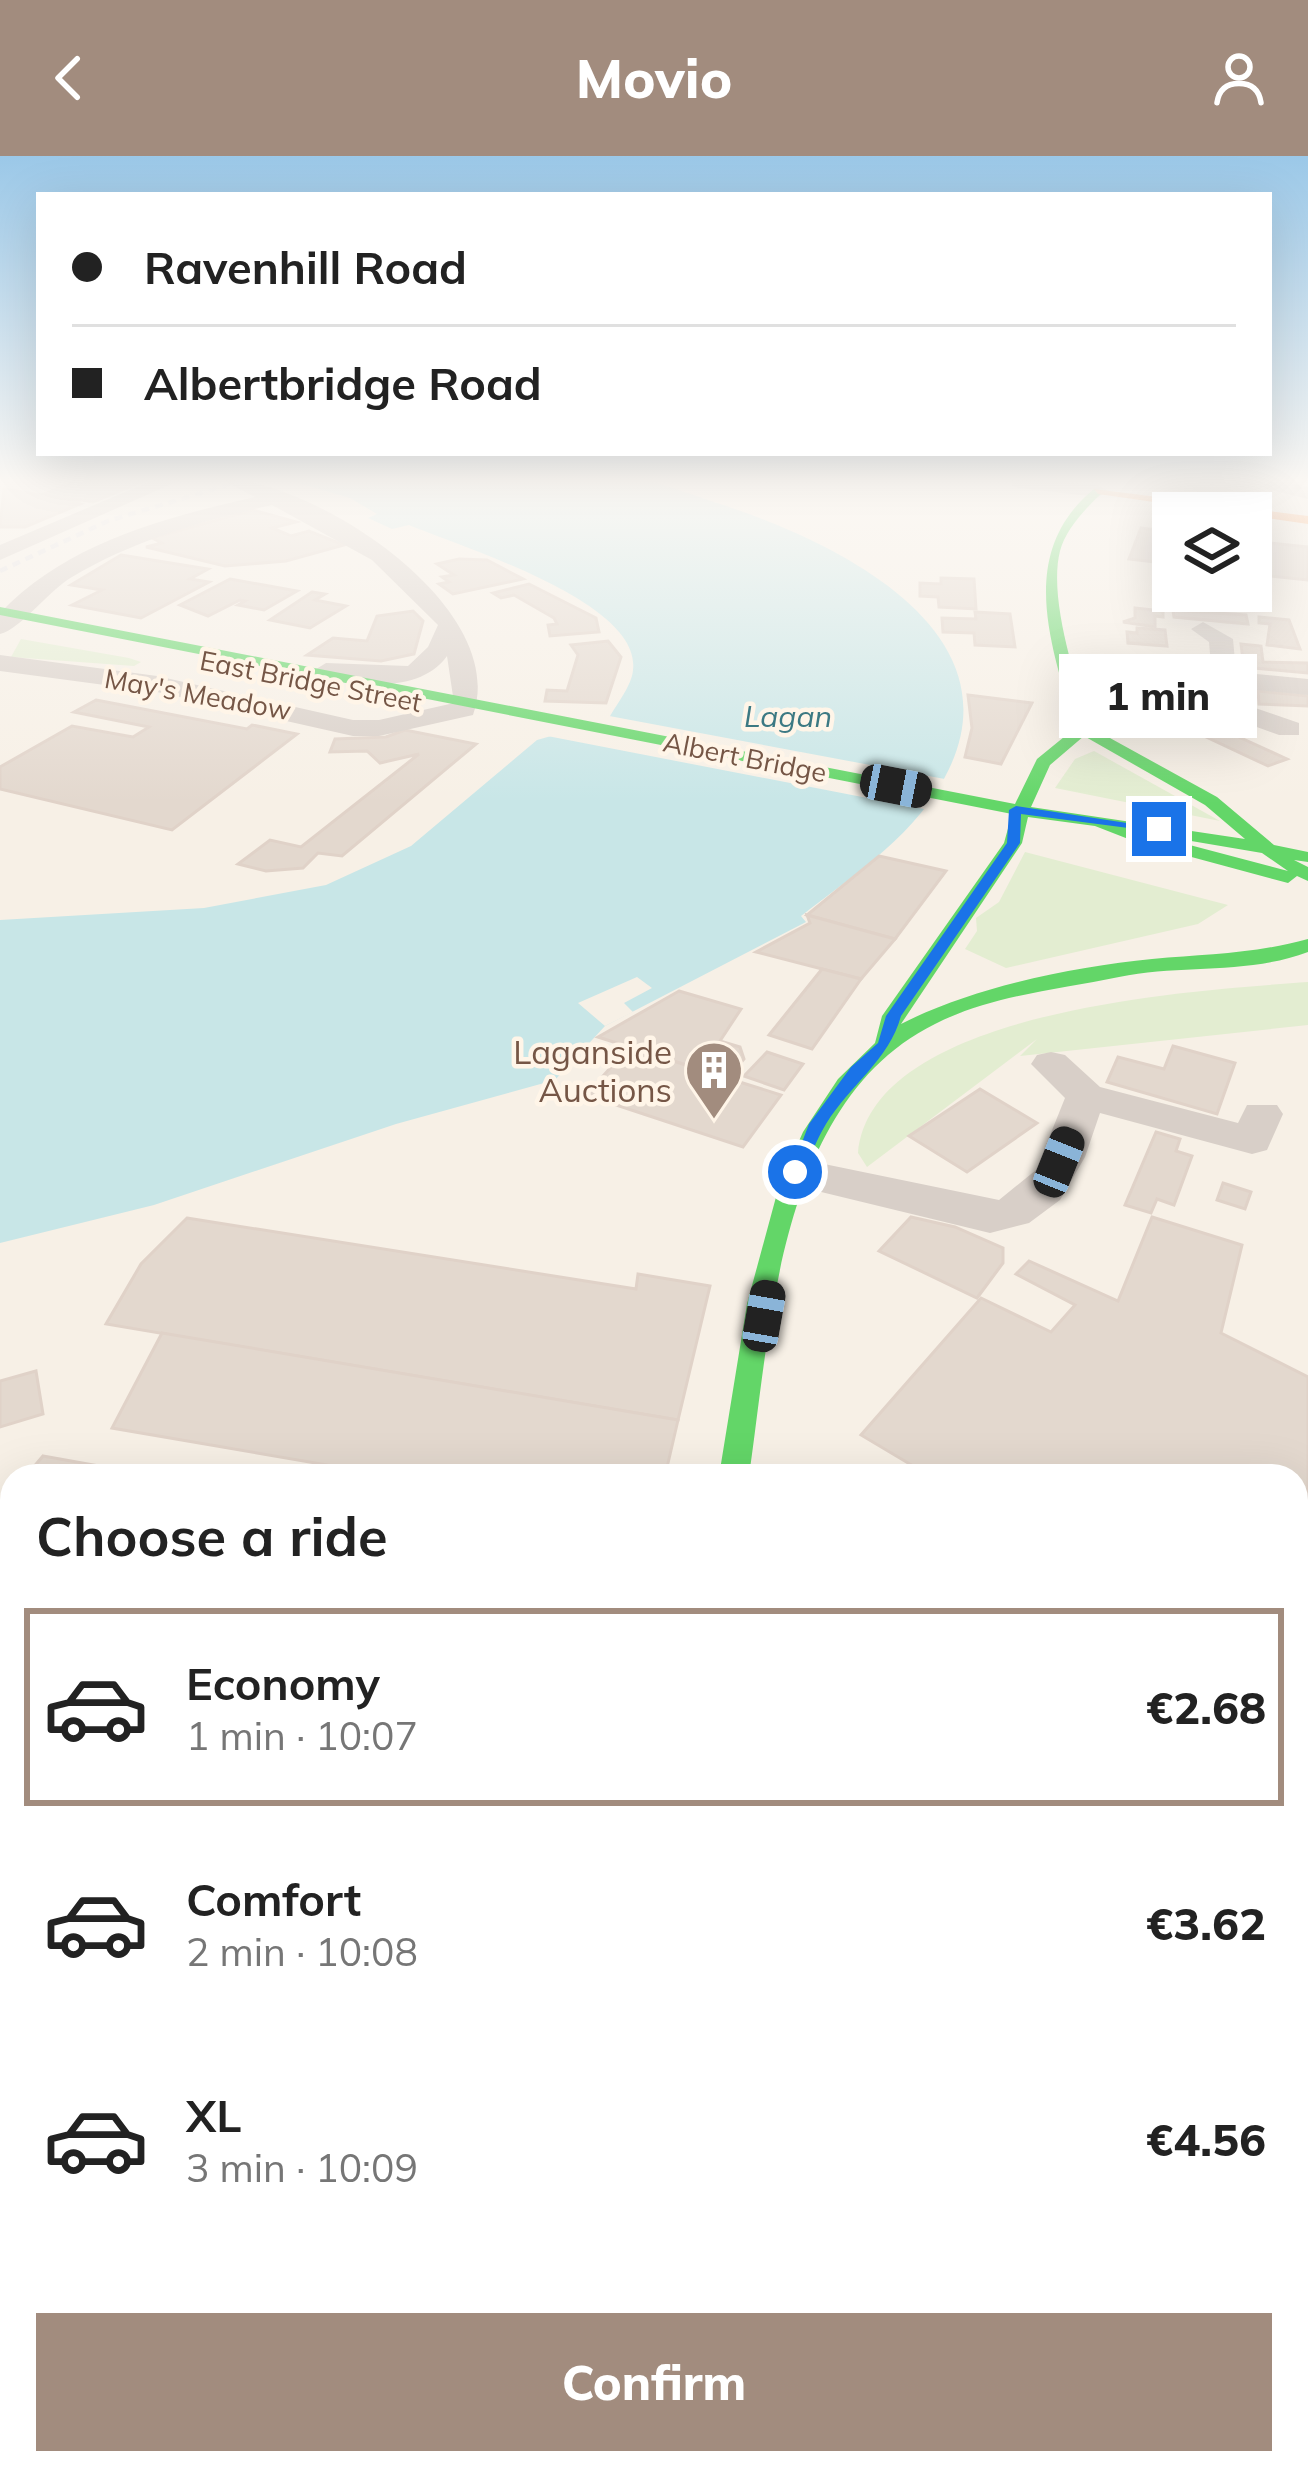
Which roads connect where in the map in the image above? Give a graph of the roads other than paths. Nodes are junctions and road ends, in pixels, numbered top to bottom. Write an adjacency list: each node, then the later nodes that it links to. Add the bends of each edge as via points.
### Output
1 (45, 586): 7 (street)
2 (413, 586): 5 (street)
3 (1056, 586): 13 (main road)
4 (0, 611): 6 (main road, East Bridge Street)
5 (455, 620): 10 (street, via 441,654 420,672); 15 (street)
6 (44, 624): 7 (main road, East Bridge Street); 10 (main road, East Bridge Street); 14 (main road, East Bridge Street)
7 (0, 625)
8 (1203, 628): 11 (street, via 1221,640)
9 (0, 663): 17 (street, May's Meadow, via 157,684 353,728)
10 (326, 671): 15 (main road, East Bridge Street)
11 (1225, 679): 12 (street); 19 (street, via 1226,706)
12 (1308, 687)
13 (1076, 688): 18 (main road); 20 (main road)
14 (409, 699): 15 (main road, East Bridge Street); 17 (street)
15 (469, 705): 16 (main road, East Bridge Street); 17 (street, May's Meadow)
16 (548, 720): 21 (main road, Albert Bridge)
17 (394, 725)
18 (1083, 729): 21 (main road, via 1049,751); 24 (main road, via 1210,801)
19 (1289, 729)
20 (1257, 802)
21 (1022, 811): 24 (main road); 24 (main road, via 1090,818); 28 (main road, via 1013,843)
22 (1308, 857): 24 (main road)
23 (1308, 875): 24 (main road)
24 (1266, 879): 25 (main road); 26 (main road)
25 (1308, 890)
26 (1308, 904)
27 (1228, 930): 32 (main road)
28 (949, 931): 33 (main road); 34 (main road, via 893,1016)
29 (1308, 945): 30 (main road)
30 (1267, 960): 31 (main road); 32 (main road)
31 (1308, 962)
32 (1157, 965): 33 (main road)
33 (972, 982): 34 (main road)
34 (885, 1045): 38 (main road, via 836,1097)
35 (1051, 1064): 36 (street)
36 (1086, 1096): 37 (street, via 1252,1140); 38 (street, via 1046,1195 1022,1213 989,1218)
37 (1262, 1114)
38 (795, 1172): 39 (main road)
39 (736, 1464)

